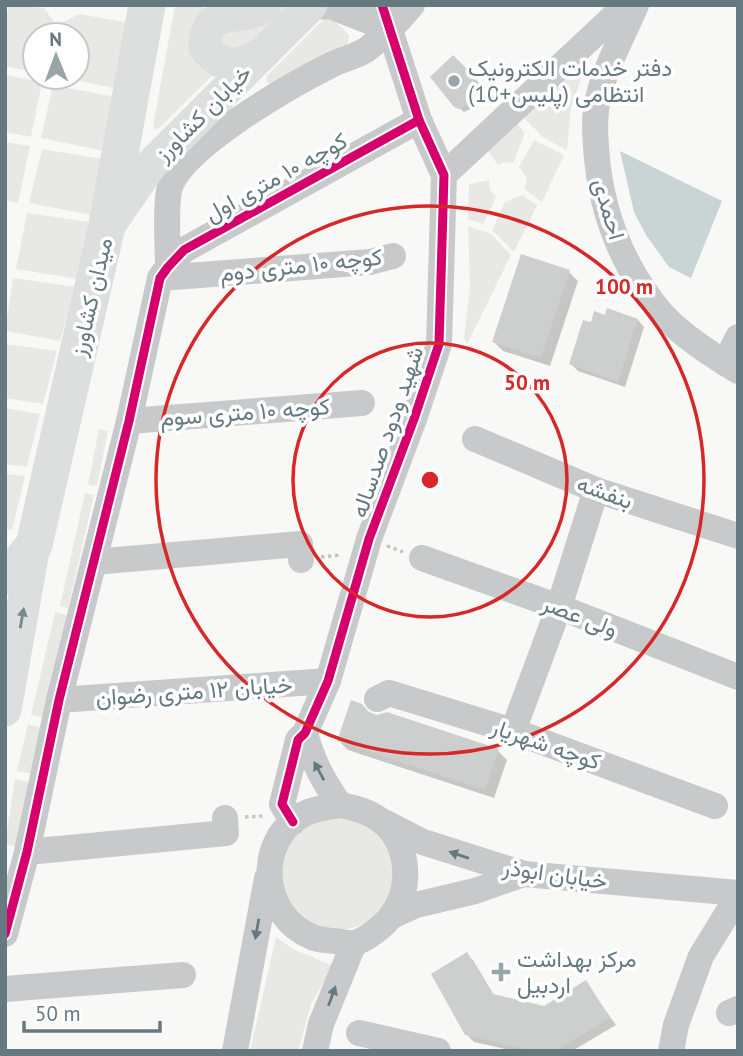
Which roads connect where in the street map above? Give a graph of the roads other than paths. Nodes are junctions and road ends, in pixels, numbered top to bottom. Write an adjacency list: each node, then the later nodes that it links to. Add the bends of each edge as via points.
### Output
1 (147, 5): 12 (highway, میدان کشاورز)
2 (382, 5): 8 (street, شهید ودود صدساله)
3 (412, 5): 8 (street)
4 (626, 5): 11 (street)
5 (636, 5): 16 (street, احمدی, via 597,102 597,164 604,205 637,281 663,315)
6 (311, 6): 8 (street, via 330,6); 9 (main road, خیابان کشاورز)
7 (249, 8): 9 (main road, via 209,24 205,47 219,62 231,65)
8 (391, 30): 10 (street, شهید ودود صدساله); 14 (street, via 363,52 273,98 195,152 178,170 169,191)
9 (267, 50): 12 (main road, خیابان کشاورز, via 150,166)
10 (419, 120): 11 (street, شهید ودود صدساله); 14 (street, کوچه ۱۰ متری اول, via 184,250)
11 (444, 174): 29 (street, شهید ودود صدساله, via 439,344 367,546)
12 (106, 230): 22 (highway, میدان کشاورز)
13 (393, 256): 14 (street, کوچه ۱۰ متری دوم)
14 (164, 273): 18 (street)
15 (738, 337): 16 (street)
16 (731, 367)
17 (362, 403): 18 (street, کوچه ۱۰ متری سوم)
18 (128, 421): 25 (street)
19 (475, 439): 20 (street, بنفشه)
20 (596, 490): 21 (street, بنفشه); 27 (street)
21 (738, 536)
22 (34, 545): 26 (highway, میدان کشاورز); 32 (main road, one-way to 22)
23 (422, 558): 27 (street, ولی عصر)
24 (301, 560): 25 (street, via 300,544)
25 (94, 562): 31 (street)
26 (7, 579)
27 (559, 607): 28 (street, ولی عصر); 33 (street)
28 (738, 677)
29 (328, 681): 31 (street, خیابان ۱۲ متری رضوان); 34 (street, شهید ودود صدساله)
30 (377, 699): 33 (street, کوچه شهریار, via 389,693)
31 (59, 700): 40 (street)
32 (5, 709)
33 (513, 731): 36 (street, کوچه شهریار)
34 (305, 733): 35 (street, one-way to 34, via 318,772); 39 (street, شهید ودود صدساله, via 298,740 282,804)
35 (340, 805): 38 (street); 39 (street, via 319,808)
36 (715, 806)
37 (225, 818): 40 (street, via 226,833)
38 (381, 821): 42 (street, خیابان ابوذر, one-way to 38, via 423,842); 44 (street, via 396,837 404,857 402,898)
39 (291, 823): 41 (street)
40 (27, 852): 45 (street)
41 (270, 862): 46 (street, via 270,886 278,908 293,926 313,938); 50 (street, one-way to 50)
42 (524, 874): 43 (street, خیابان ابوذر); 44 (street)
43 (738, 894): 53 (street, via 701,956)
44 (392, 916): 46 (street)
45 (5, 933)
46 (354, 943): 51 (street, one-way to 46)
47 (183, 975): 48 (street)
48 (5, 989)
49 (359, 1033): 52 (street)
50 (235, 1051)
51 (315, 1051)
52 (438, 1051)
53 (671, 1051)

